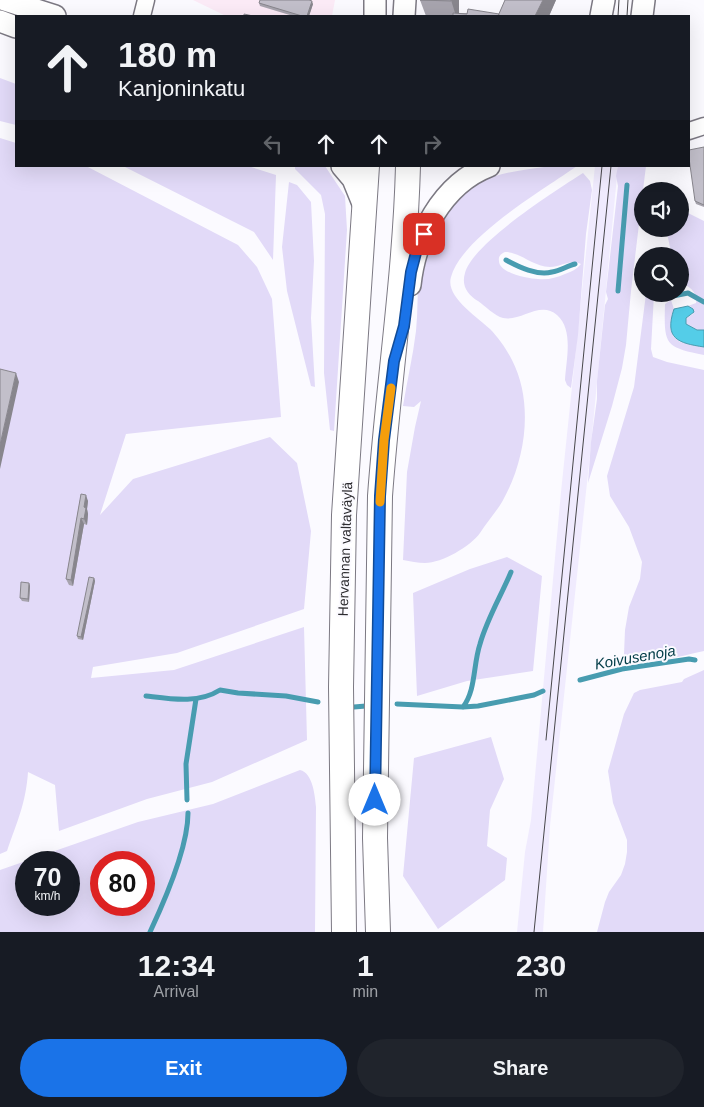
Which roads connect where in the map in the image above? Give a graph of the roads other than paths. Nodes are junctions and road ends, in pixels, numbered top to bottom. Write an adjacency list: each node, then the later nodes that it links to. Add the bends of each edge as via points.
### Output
1 (5, 0): 7 (main road)
2 (146, 0): 8 (street)
3 (376, 0): 9 (main road)
4 (405, 0): 10 (main road)
5 (604, 0): 11 (main road)
6 (644, 0): 12 (main road)
7 (51, 15)
8 (142, 15)
9 (375, 15)
10 (404, 15)
11 (602, 15)
12 (642, 15)
13 (0, 21): 14 (main road)
14 (15, 27)
15 (690, 123): 16 (street)
16 (704, 125): 17 (street)
17 (690, 131)
18 (343, 167): 22 (main road, via 353,179)
19 (367, 167): 22 (highway, Hervannan valtaväylä)
20 (408, 167): 23 (highway)
21 (486, 167): 23 (main road, via 460,182 443,201 418,245 404,326)
22 (364, 206): 24 (highway, Hervannan valtaväylä, via 344,515 341,687)
23 (394, 361): 25 (highway, via 380,496 375,838)
24 (344, 932)
25 (378, 932)

